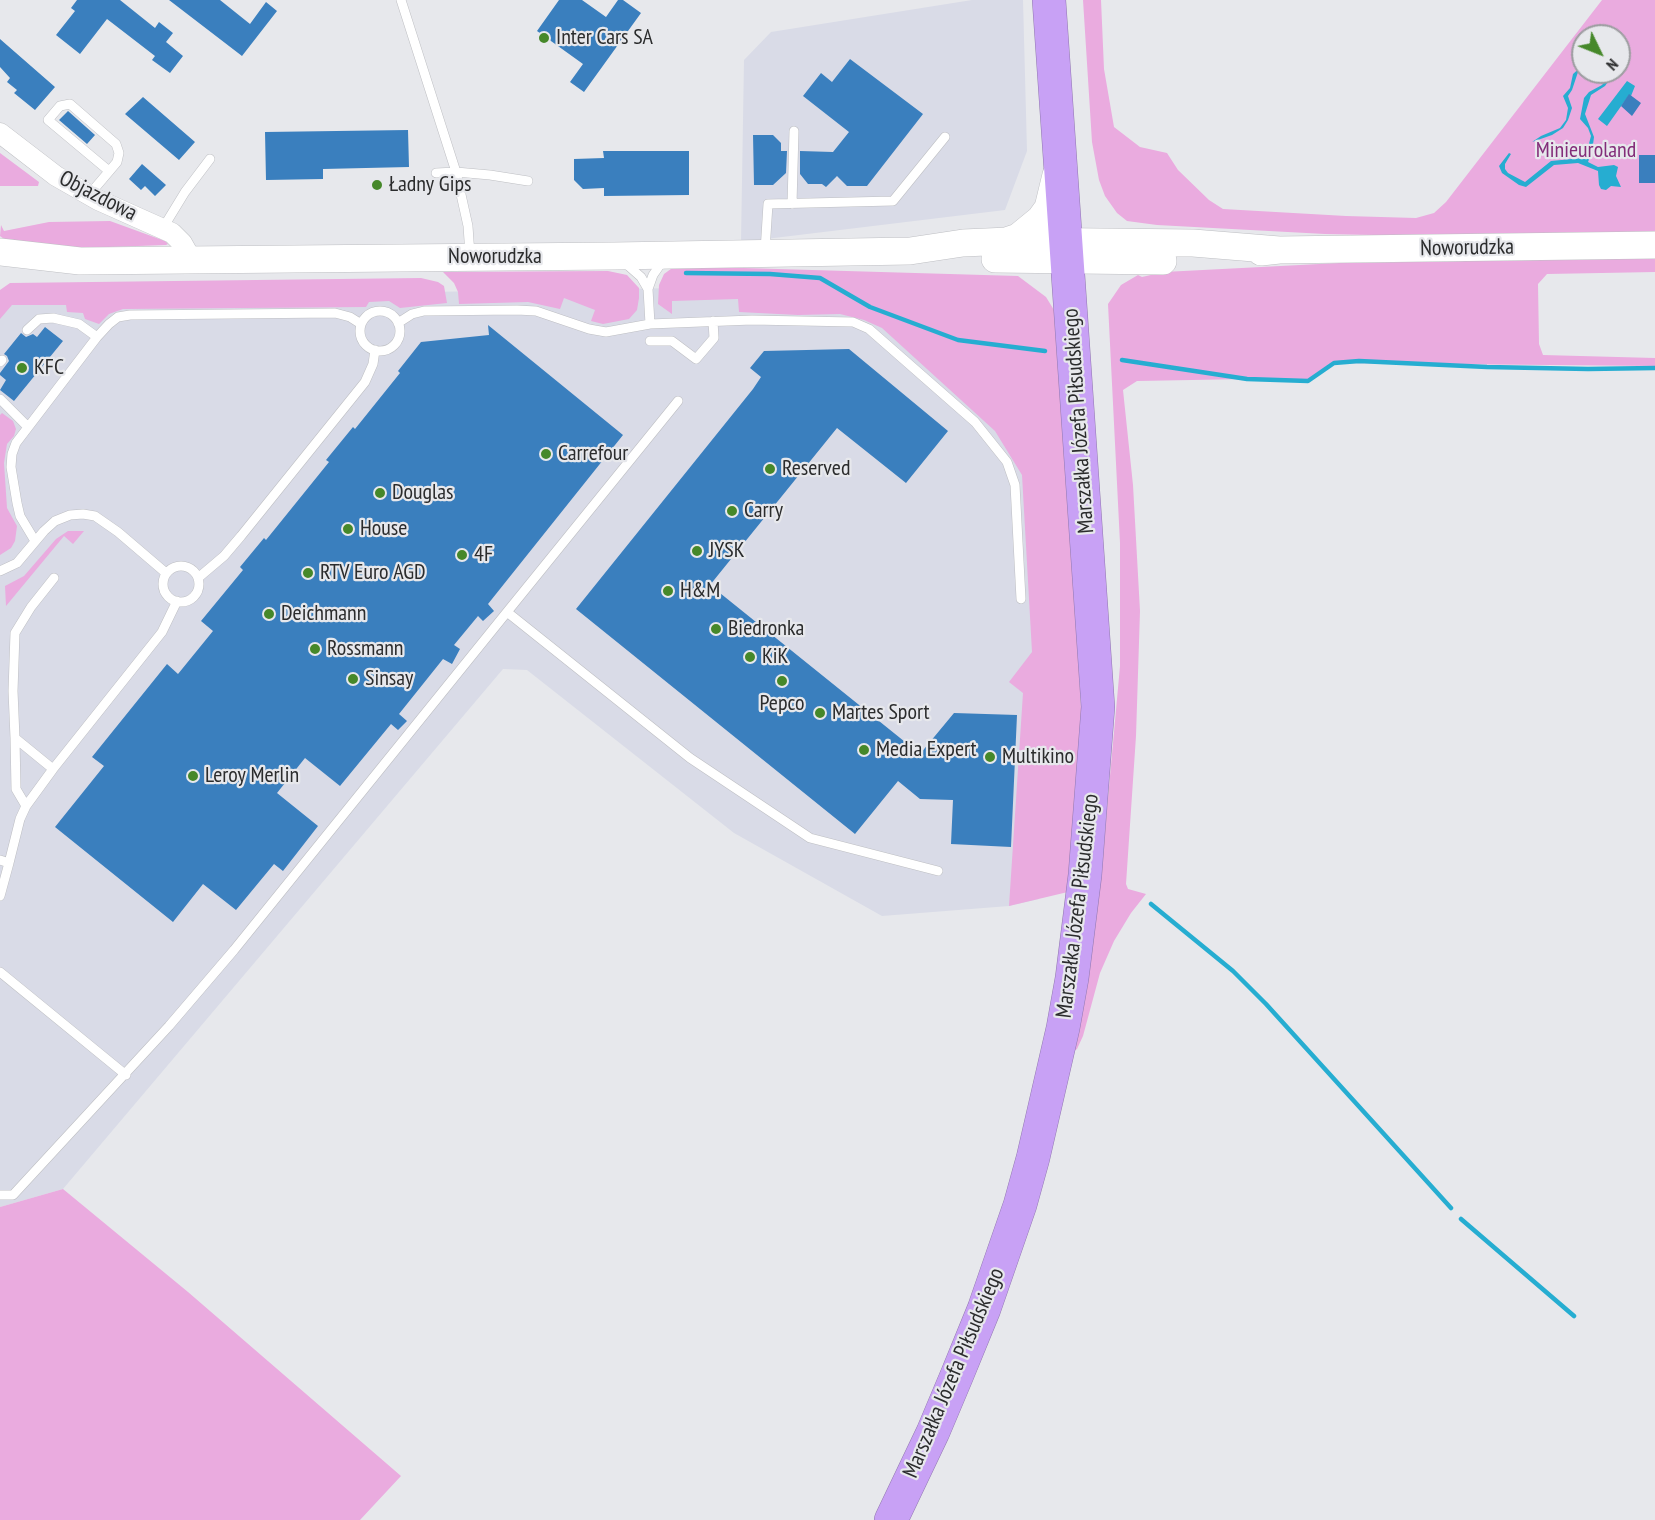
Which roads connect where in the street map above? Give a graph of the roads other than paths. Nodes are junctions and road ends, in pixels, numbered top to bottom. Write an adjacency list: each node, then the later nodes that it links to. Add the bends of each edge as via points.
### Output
1 (401, 0): 11 (lane)
2 (1049, 0): 7 (highway, Marszałka Józefa Piłsudskiego)
3 (1071, 0): 20 (highway, Marszałka Józefa Piłsudskiego)
4 (794, 131): 14 (lane)
5 (0, 133): 13 (street, Objazdowa, via 56,176)
6 (945, 138): 14 (lane, via 893,201)
7 (1060, 154): 16 (street, via 1048,208 1031,227); 20 (highway, Marszałka Józefa Piłsudskiego)
8 (210, 159): 15 (lane)
9 (109, 171): 9 (lane, via 117,162 116,144 70,104 60,106 48,120); 13 (lane)
10 (436, 172): 11 (lane)
11 (456, 172): 12 (lane); 24 (lane, via 468,226)
12 (528, 181)
13 (94, 197): 15 (street, Objazdowa)
14 (792, 204): 21 (lane, via 768,204)
15 (163, 228): 25 (street, Objazdowa, via 182,243)
16 (1005, 242): 18 (street, Noworudzka); 20 (street, Noworudzka)
17 (1655, 245): 20 (street, Noworudzka, via 1279,250 1193,260)
18 (910, 251): 20 (street, Noworudzka, via 965,259); 21 (street, Noworudzka)
19 (0, 252): 26 (street, Noworudzka)
20 (1078, 252): 48 (highway, Marszałka Józefa Piłsudskiego); 48 (highway, Marszałka Józefa Piłsudskiego, via 1104,471 1108,576)
21 (765, 254): 23 (street, Noworudzka)
22 (615, 256): 23 (street, Noworudzka); 24 (street, Noworudzka); 28 (lane, via 630,266)
23 (674, 256): 28 (lane, via 660,265)
24 (470, 257): 25 (street, Noworudzka)
25 (191, 259): 26 (street, Noworudzka)
26 (80, 261): 27 (street, Noworudzka)
27 (0, 272)
28 (648, 289): 32 (lane)
29 (713, 321): 32 (lane); 35 (lane, via 714,338 696,359 672,341); 45 (lane, via 853,322 869,329 975,423 1013,475)
30 (399, 323): 31 (lane, via 393,315 379,310 366,316); 32 (lane, via 424,311 518,310 536,311 606,332); 36 (lane, via 397,342 390,348)
31 (361, 324): 34 (lane, via 335,313 130,315 118,317); 36 (lane, via 362,340)
32 (650, 324)
33 (27, 330): 34 (lane, via 39,319 53,318 79,324)
34 (97, 337): 39 (lane)
35 (650, 341)
36 (375, 350): 44 (lane, via 374,364 364,382 241,536)
37 (0, 399): 39 (lane)
38 (678, 401): 47 (lane)
39 (28, 427): 40 (lane, via 16,443 11,467 21,516)
40 (35, 542): 41 (lane, via 17,563); 42 (lane, via 55,521 70,515 95,516)
41 (0, 571)
42 (166, 573): 44 (lane, via 183,566); 46 (lane, via 164,590)
43 (54, 578): 49 (lane, via 15,633)
44 (198, 578): 46 (lane, via 196,594 188,601)
45 (1021, 599)
46 (177, 601): 50 (lane, via 162,632)
47 (507, 612): 53 (lane, via 690,758 810,838); 56 (lane, via 234,950)
48 (1098, 707): 58 (highway, Marszałka Józefa Piłsudskiego, via 1079,927 1063,1028 1033,1158 979,1320 933,1432)
49 (15, 738): 50 (lane); 51 (lane, via 16,789)
50 (53, 769): 51 (lane)
51 (26, 806): 52 (lane)
52 (5, 861): 54 (lane)
53 (938, 871)
54 (0, 896)
55 (0, 972): 56 (lane)
56 (126, 1075): 57 (lane, via 13,1195)
57 (0, 1195)
58 (891, 1520)

